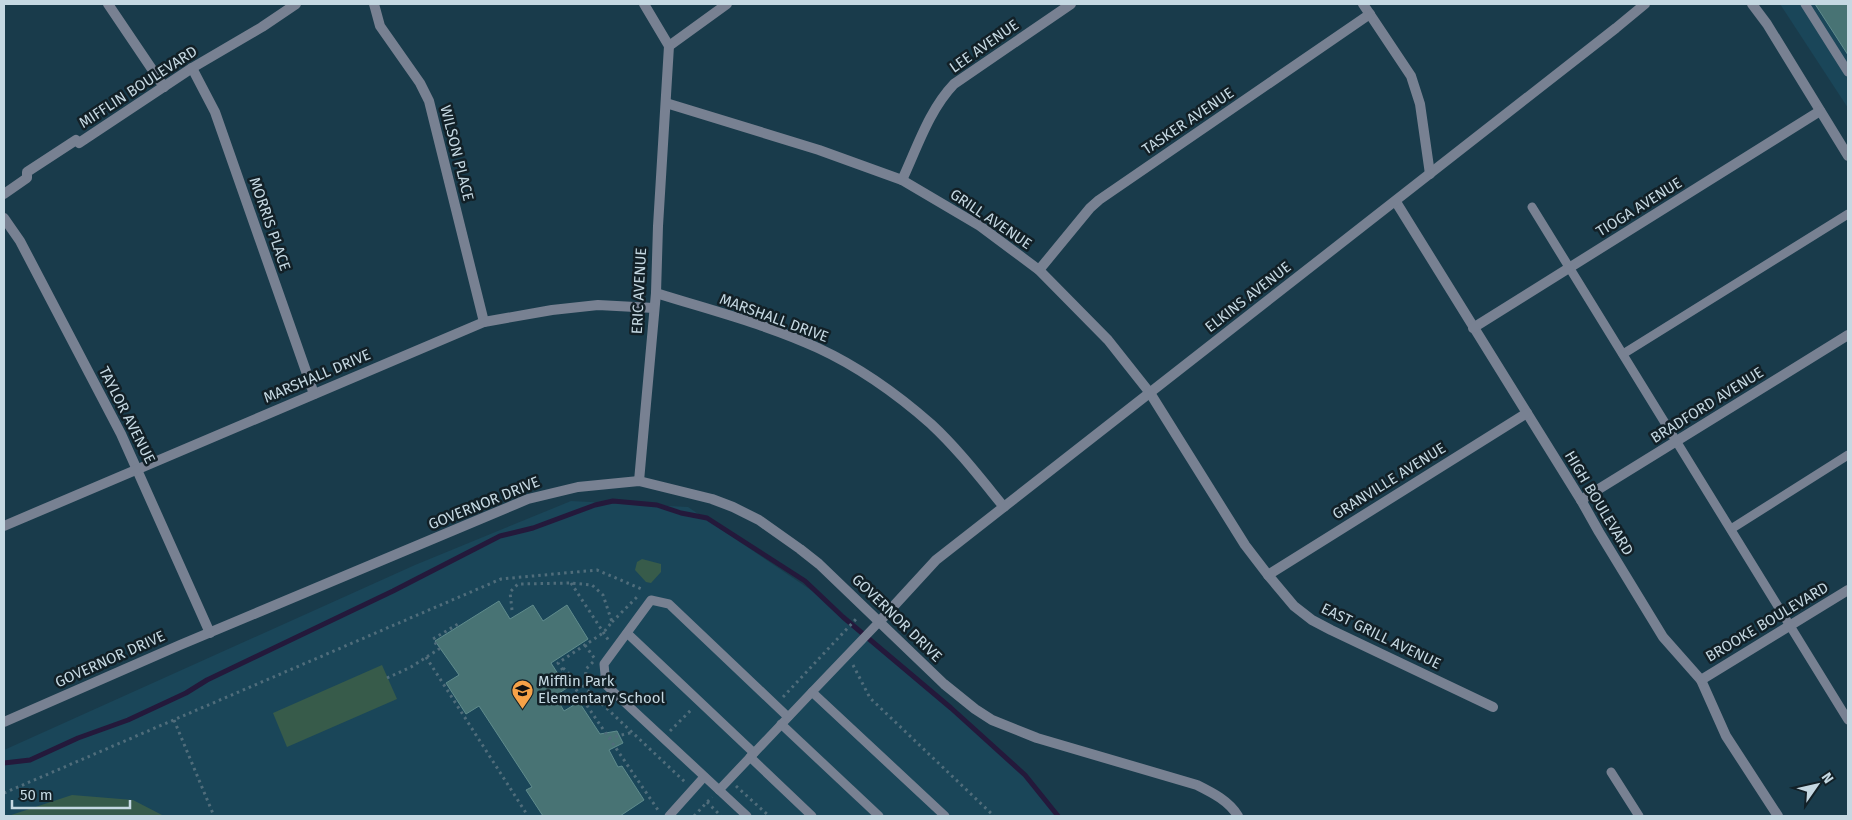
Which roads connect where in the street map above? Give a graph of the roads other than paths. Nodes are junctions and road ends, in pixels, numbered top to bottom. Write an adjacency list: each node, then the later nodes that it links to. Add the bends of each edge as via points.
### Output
1 (108, 4): 15 (street)
2 (296, 4): 13 (street, MIFFLIN BOULEVARD)
3 (374, 4): 30 (street, WILSON PLACE, via 380,26 429,101)
4 (644, 4): 12 (street)
5 (727, 4): 12 (street)
6 (1071, 4): 20 (street, LEE AVENUE, via 947,91)
7 (1363, 4): 11 (street)
8 (1645, 4): 19 (street, ELKINS AVENUE)
9 (1752, 4): 17 (street)
10 (1805, 4): 14 (lane)
11 (1370, 14): 19 (street, via 1412,76 1420,104); 27 (street, TASKER AVENUE, via 1099,200)
12 (669, 46): 16 (street)
13 (192, 68): 15 (street, MIFFLIN BOULEVARD); 35 (street, MORRIS PLACE, via 215,112)
14 (1848, 72)
15 (164, 87): 21 (street, MIFFLIN BOULEVARD, via 79,143 76,140 27,172 28,178)
16 (666, 103): 20 (street, GRILL AVENUE, via 819,150); 28 (street, ERIC AVENUE)
17 (1820, 111): 18 (street); 26 (street, TIOGA AVENUE)
18 (1848, 156)
19 (1430, 174): 22 (street, ELKINS AVENUE)
20 (902, 180): 27 (street, GRILL AVENUE, via 980,226)
21 (4, 194)
22 (1396, 202): 31 (street, HIGH BOULEVARD); 34 (street, ELKINS AVENUE)
23 (1532, 207): 26 (lane)
24 (1848, 214): 33 (lane)
25 (4, 218): 39 (street, TAYLOR AVENUE, via 20,241)
26 (1569, 268): 31 (street, TIOGA AVENUE); 33 (lane)
27 (1039, 270): 34 (street, GRILL AVENUE, via 1108,340)
28 (656, 293): 29 (street, ERIC AVENUE); 42 (street, MARSHALL DRIVE, via 768,328 852,366 906,402 932,425)
29 (654, 308): 30 (street, MARSHALL DRIVE, via 598,305); 40 (street, ERIC AVENUE)
30 (484, 322): 35 (street, MARSHALL DRIVE)
31 (1473, 328): 36 (street, HIGH BOULEVARD)
32 (1848, 335): 37 (street, BRADFORD AVENUE)
33 (1623, 354): 37 (lane)
34 (1150, 393): 42 (street, ELKINS AVENUE); 45 (street, GRILL AVENUE, via 1245,545)
35 (314, 394): 39 (street, MARSHALL DRIVE)
36 (1527, 413): 41 (street, HIGH BOULEVARD); 45 (street, GRANVILLE AVENUE)
37 (1676, 441): 41 (street, BRADFORD AVENUE); 44 (lane)
38 (1848, 455): 44 (lane)
39 (137, 468): 43 (street, MARSHALL DRIVE); 50 (street, TAYLOR AVENUE)
40 (639, 481): 47 (street, GOVERNOR DRIVE, via 712,499 759,520 813,559); 50 (street, GOVERNOR DRIVE, via 578,487 528,499)
41 (1581, 500): 51 (street, HIGH BOULEVARD, via 1663,637)
42 (1004, 507): 47 (street, ELKINS AVENUE, via 936,560)
43 (4, 526)
44 (1730, 529): 48 (lane)
45 (1268, 575): 53 (street, EAST GRILL AVENUE, via 1294,606 1312,620)
46 (1848, 590): 48 (street, BROOKE BOULEVARD)
47 (879, 622): 52 (lane); 67 (street, GOVERNOR DRIVE, via 944,684 992,720 1037,738 1197,785 1220,798)
48 (1790, 625): 51 (street, BROOKE BOULEVARD); 55 (lane)
49 (627, 632): 54 (lane, via 651,600 669,604); 58 (lane); 60 (lane, via 604,664 606,685)
50 (210, 633): 56 (street, GOVERNOR DRIVE)
51 (1701, 680): 69 (street, HIGH BOULEVARD, via 1726,736)
52 (812, 692): 54 (lane); 66 (lane)
53 (1493, 708)
54 (788, 717): 57 (lane)
55 (1848, 720)
56 (4, 722)
57 (781, 724): 58 (lane); 65 (lane)
58 (752, 755): 61 (lane); 64 (lane)
59 (1611, 772): 68 (lane)
60 (704, 777): 61 (lane); 62 (lane)
61 (719, 790): 63 (lane)
62 (669, 816)
63 (747, 816)
64 (812, 816)
65 (879, 816)
66 (946, 816)
67 (1238, 816)
68 (1639, 816)
69 (1778, 816)

